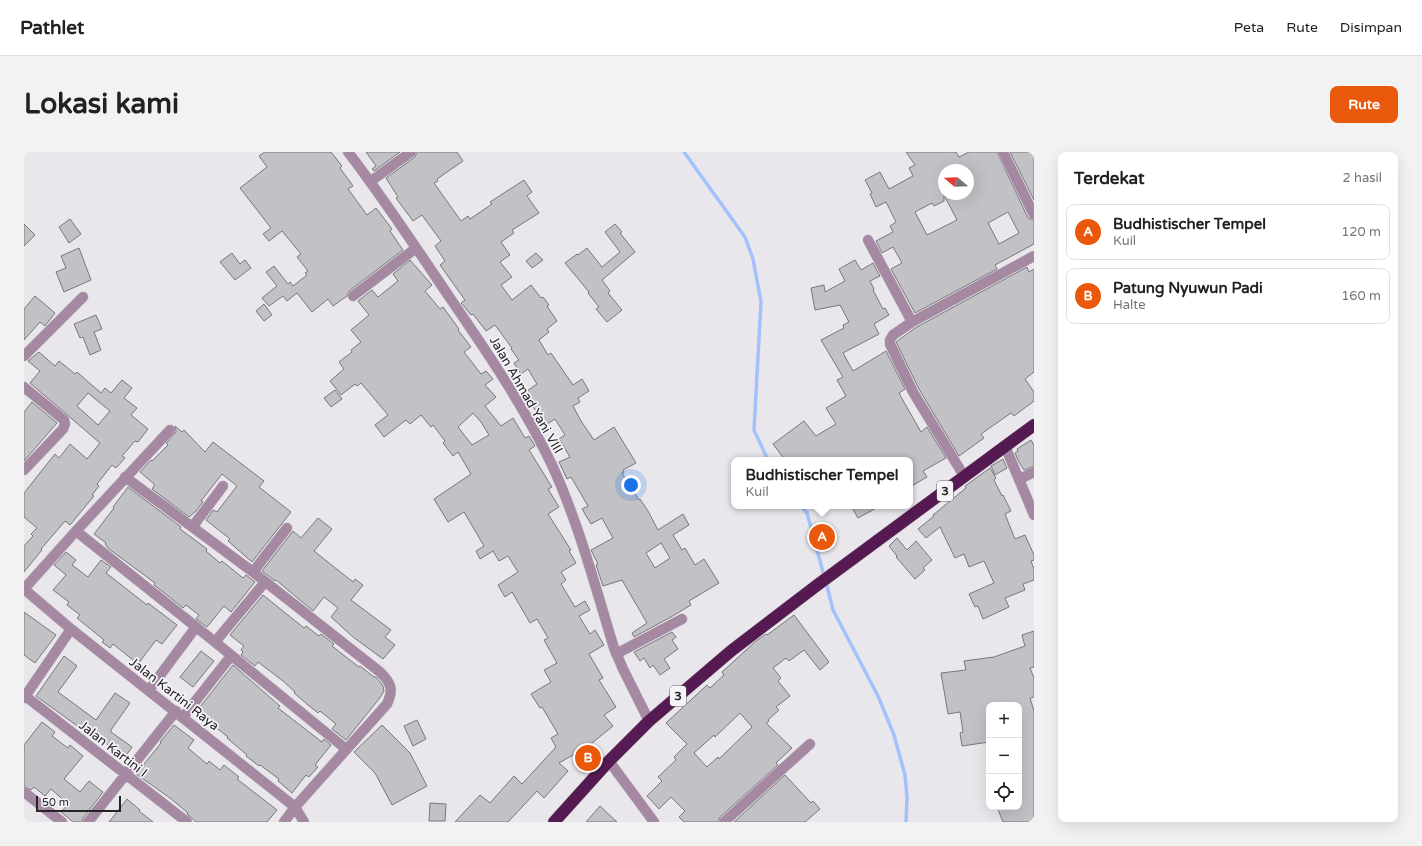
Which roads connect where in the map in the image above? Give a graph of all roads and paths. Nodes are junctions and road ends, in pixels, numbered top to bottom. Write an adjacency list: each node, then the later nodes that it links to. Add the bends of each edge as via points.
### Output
1 (348, 152): 4 (street, Jalan Ahmad Yani VIII)
2 (411, 152): 4 (street)
3 (1003, 152): 5 (street)
4 (371, 181): 7 (street, Jalan Ahmad Yani VIII)
5 (1034, 215)
6 (868, 240): 11 (street)
7 (416, 248): 9 (street); 34 (street, Jalan Ahmad Yani VIII, via 494,362 551,465 572,513)
8 (1034, 256): 11 (street)
9 (353, 296)
10 (83, 297): 12 (street)
11 (912, 322): 19 (street, via 893,335 890,344 913,392)
12 (24, 356)
13 (24, 387): 17 (street, via 64,420 65,424)
14 (1034, 425): 16 (highway, 3)
15 (170, 430): 20 (street)
16 (1005, 446): 19 (highway, 3); 21 (street)
17 (24, 470)
18 (1034, 472): 21 (street)
19 (964, 476): 39 (highway, 3, via 731,650)
20 (126, 477): 24 (street); 26 (street)
21 (1020, 479): 23 (street)
22 (223, 486): 24 (street)
23 (1034, 515)
24 (193, 526): 27 (street)
25 (288, 528): 27 (street)
26 (76, 531): 29 (street); 31 (street)
27 (253, 572): 28 (street)
28 (265, 582): 33 (street); 41 (street, via 388,680 391,688 387,704)
29 (24, 589): 32 (street, Jalan Kartini Raya)
30 (682, 619): 34 (street)
31 (196, 627): 33 (street); 36 (street)
32 (71, 629): 36 (street, Jalan Kartini Raya); 37 (street)
33 (215, 642): 35 (street)
34 (616, 654): 39 (street, Jalan Ahmad Yani VIII)
35 (231, 656): 38 (street); 41 (street)
36 (149, 690): 38 (street, Jalan Kartini Raya)
37 (24, 697): 43 (street, Jalan Kartini I)
38 (179, 714): 43 (street); 45 (street, Jalan Kartini Raya)
39 (649, 722): 42 (highway, 3)
40 (810, 744): 53 (street)
41 (346, 749): 45 (street)
42 (609, 761): 51 (highway, 3); 52 (street)
43 (125, 775): 47 (street); 48 (street, Jalan Kartini I)
44 (24, 792): 46 (street)
45 (295, 806): 49 (street); 50 (street, Jalan Kartini Raya)
46 (62, 822)
47 (88, 822)
48 (187, 822)
49 (284, 822)
50 (304, 822)
51 (554, 822)
52 (654, 822)
53 (724, 822)

